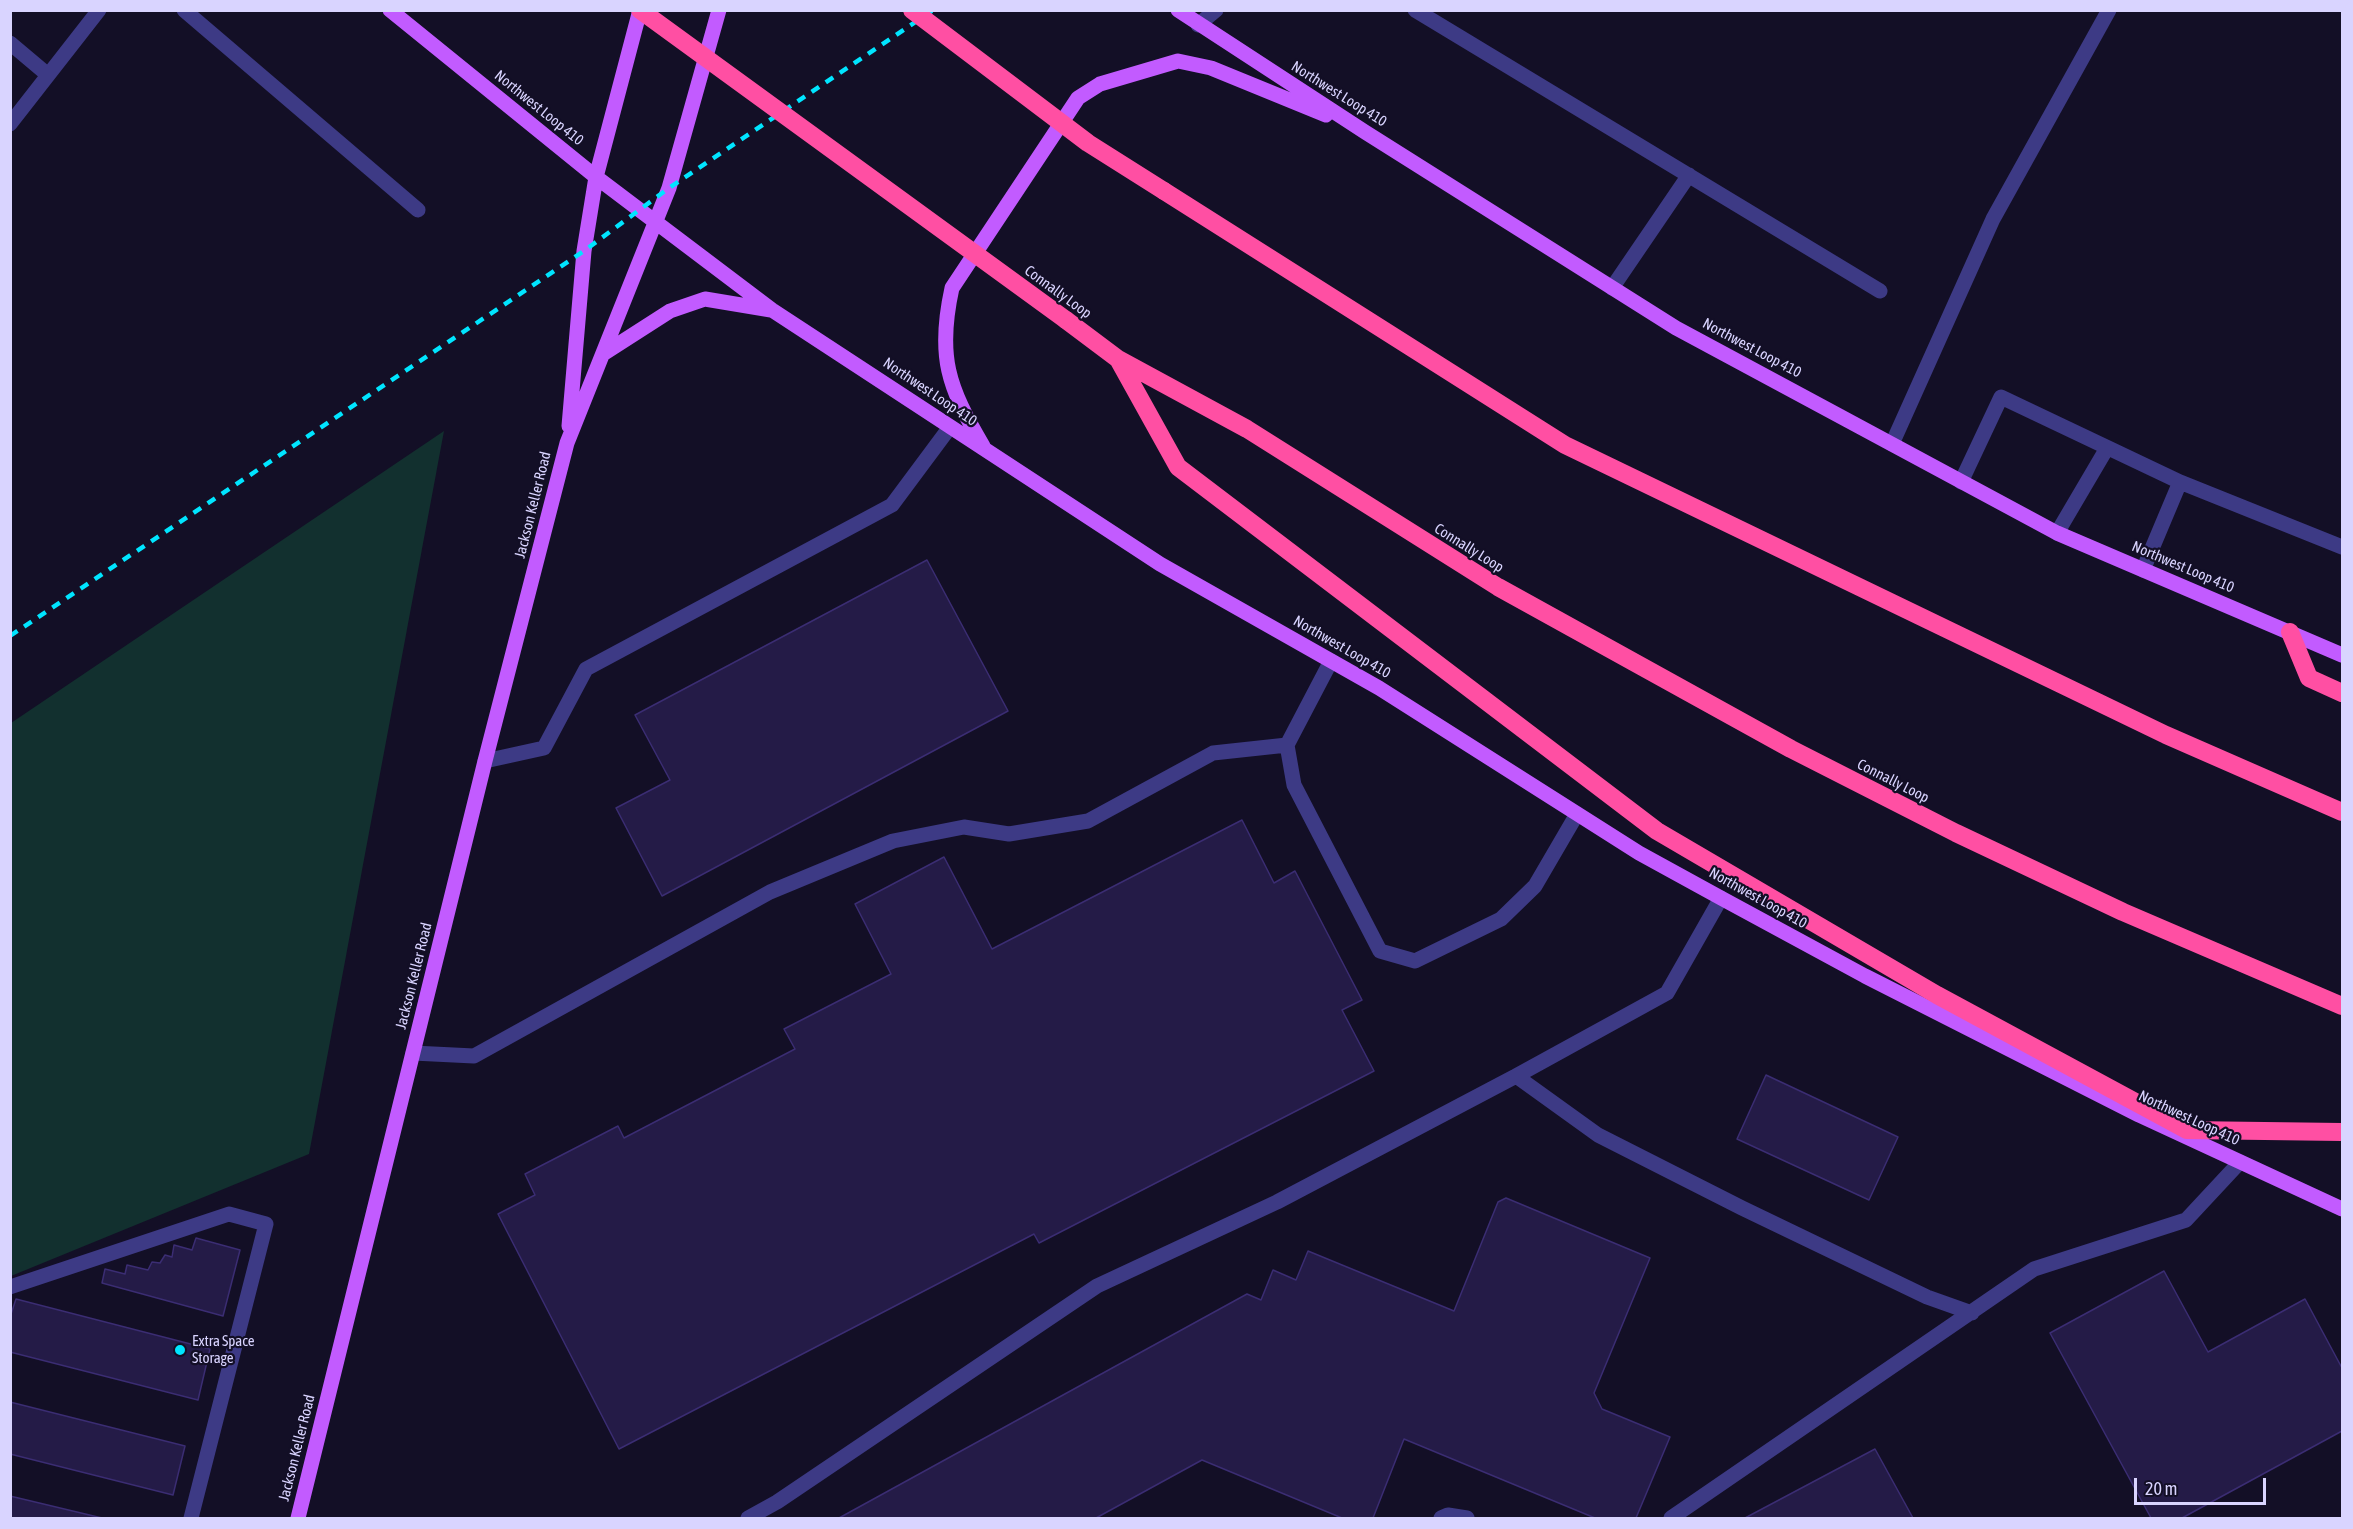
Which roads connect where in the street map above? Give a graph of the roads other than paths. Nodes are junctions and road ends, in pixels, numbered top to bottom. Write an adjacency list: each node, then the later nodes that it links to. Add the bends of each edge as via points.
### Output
1 (99, 10): 13 (lane)
2 (184, 10): 18 (lane)
3 (390, 10): 17 (main road, Northwest Loop 410)
4 (640, 10): 17 (main road, Jackson Keller Road); 24 (highway, Connally Loop, bridge)
5 (718, 10): 19 (main road, Jackson Keller Road)
6 (912, 10): 41 (highway, bridge, via 1088,143 1565,445 2155,730)
7 (1178, 10): 11 (main road, Northwest Loop 410)
8 (1216, 10): 11 (lane)
9 (1415, 10): 16 (lane)
10 (2109, 10): 27 (lane, via 1993,219)
11 (1198, 25): 15 (main road, Northwest Loop 410)
12 (10, 43): 13 (lane)
13 (48, 75): 14 (lane)
14 (10, 124)
15 (1365, 132): 20 (main road, Northwest Loop 410); 29 (main road, via 1211,68 1178,61 1100,84 1078,98 952,288 945,320 945,359 960,407)
16 (1689, 175): 20 (lane); 21 (lane)
17 (596, 177): 19 (main road, Northwest Loop 410); 26 (main road, Jackson Keller Road, via 584,251)
18 (418, 210)
19 (656, 224): 22 (main road, Northwest Loop 410); 23 (main road, Jackson Keller Road)
20 (1612, 288): 27 (main road, Northwest Loop 410, via 1676,328)
21 (1880, 291)
22 (772, 310): 23 (main road, via 705,299 670,311); 25 (main road, Northwest Loop 410)
23 (603, 354): 26 (main road, Jackson Keller Road)
24 (1118, 359): 44 (highway, Connally Loop, via 1247,429 1498,587 1791,749 2124,912); 47 (highway, via 1178,467 1657,831 1937,995 2187,1130)
25 (950, 427): 29 (main road, Northwest Loop 410); 40 (lane, via 892,505 586,669 544,747)
26 (567, 443): 40 (main road, Jackson Keller Road)
27 (1892, 444): 30 (main road, Northwest Loop 410)
28 (2107, 448): 30 (lane, via 2001,397); 31 (lane); 32 (lane)
29 (985, 450): 37 (main road, Northwest Loop 410, via 1160,564)
30 (1961, 482): 32 (main road, Northwest Loop 410)
31 (2180, 482): 33 (lane); 34 (lane)
32 (2057, 533): 34 (main road, Northwest Loop 410)
33 (2343, 547)
34 (2143, 570): 35 (main road, Northwest Loop 410)
35 (2290, 632): 36 (main road, Northwest Loop 410); 38 (highway, via 2309,678)
36 (2343, 655)
37 (1332, 661): 39 (lane); 42 (main road, Northwest Loop 410)
38 (2343, 693)
39 (1287, 745): 42 (lane, via 1293,785 1380,951 1415,961 1501,918 1535,886); 45 (lane, via 1213,753 1088,821 1009,834 964,827 893,841 770,892 474,1056)
40 (486, 760): 45 (main road, Jackson Keller Road)
41 (2343, 812)
42 (1577, 813): 43 (main road, Northwest Loop 410)
43 (1721, 898): 46 (lane, via 1667,993); 48 (main road, Northwest Loop 410, via 1875,982 2139,1115)
44 (2343, 1006)
45 (413, 1053): 53 (main road, Jackson Keller Road)
46 (1516, 1076): 51 (lane, via 1598,1135 1927,1297); 54 (lane, via 1277,1202 1096,1286)
47 (2343, 1132)
48 (2240, 1161): 49 (main road, Northwest Loop 410); 51 (lane, via 2186,1220 2034,1269)
49 (2343, 1209)
50 (10, 1287): 52 (lane, via 229,1214 266,1224)
51 (1972, 1312): 57 (lane)
52 (191, 1518)
53 (298, 1518)
54 (748, 1518)
55 (1441, 1518): 56 (lane)
56 (1467, 1518)
57 (1671, 1518)

